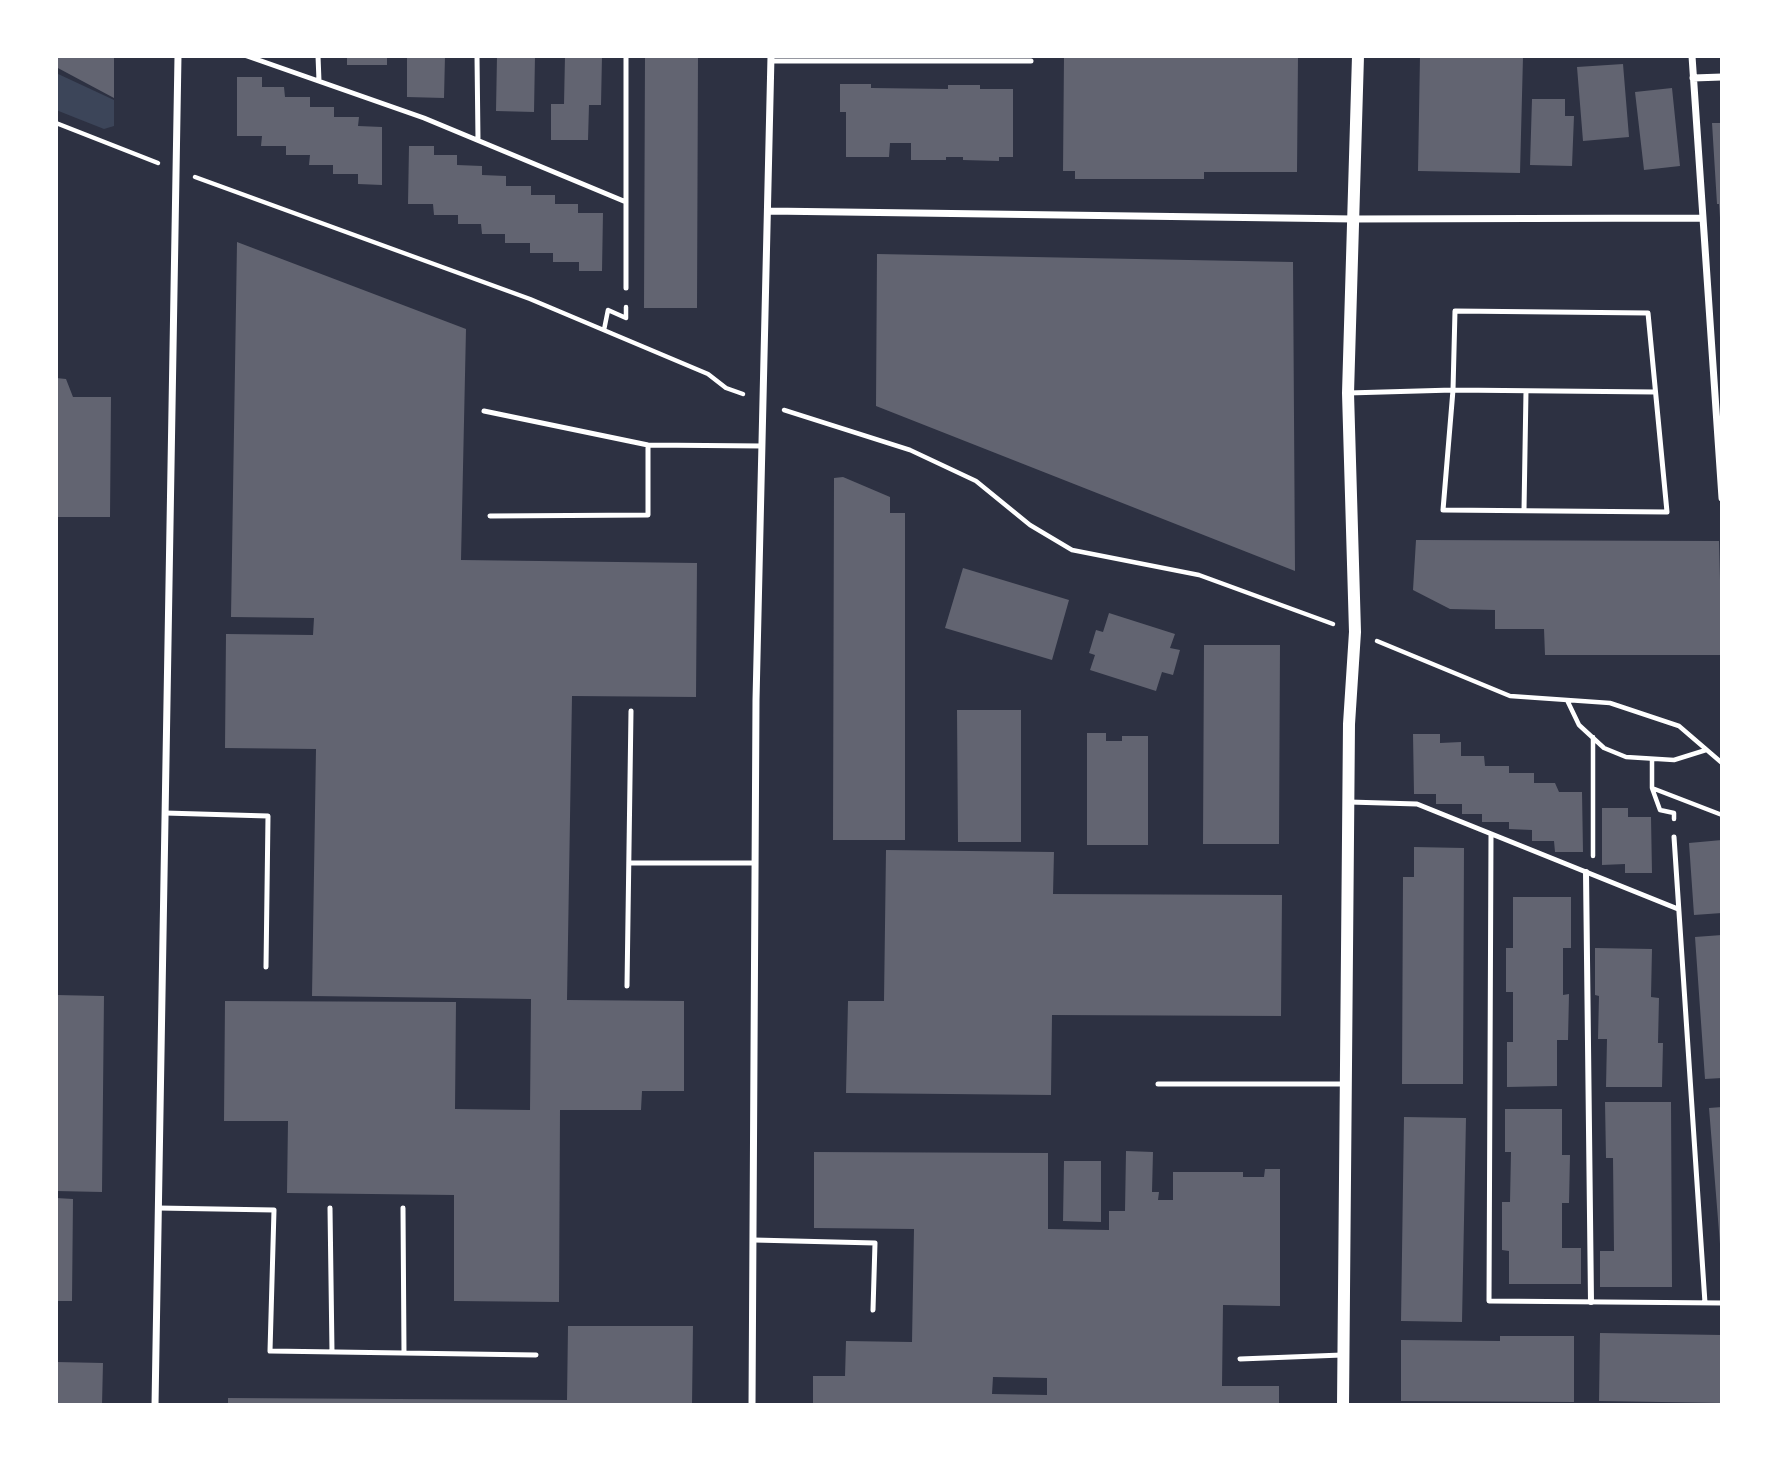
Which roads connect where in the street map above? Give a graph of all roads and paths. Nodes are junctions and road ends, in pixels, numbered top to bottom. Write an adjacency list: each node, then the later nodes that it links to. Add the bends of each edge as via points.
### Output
1 (178, 56): 16 (street)
2 (247, 56): 13 (lane)
3 (318, 56): 13 (lane)
4 (477, 56): 15 (lane)
5 (626, 56): 17 (lane)
6 (1358, 56): 20 (street)
7 (1692, 56): 12 (street)
8 (771, 58): 9 (lane); 18 (street)
9 (921, 58): 10 (lane)
10 (1031, 61)
11 (1722, 77): 12 (street)
12 (1693, 78): 19 (street)
13 (319, 81): 15 (lane)
14 (56, 123): 16 (path)
15 (478, 140): 17 (lane)
16 (177, 170): 23 (path); 44 (street)
17 (626, 201): 21 (lane)
18 (769, 211): 20 (street); 28 (street)
19 (1702, 218): 20 (street); 32 (street)
20 (1354, 219): 27 (street)
21 (626, 289)
22 (626, 318): 23 (path, via 608,310)
23 (604, 330): 28 (path)
24 (1453, 390): 25 (lane); 26 (lane, via 1455,311 1482,311 1648,313); 27 (lane); 33 (lane, via 1443,510)
25 (1527, 391): 26 (lane); 33 (lane)
26 (1655, 392): 33 (lane, via 1667,512)
27 (1348, 393): 35 (street)
28 (763, 402): 31 (street); 35 (path, via 910,450 976,481 1030,525 1072,550 1199,575)
29 (484, 411): 30 (lane)
30 (648, 445): 31 (lane); 34 (lane, via 648,515)
31 (762, 446): 49 (street)
32 (1722, 499)
33 (1524, 510)
34 (490, 516)
35 (1355, 632): 36 (path, via 1510,696); 43 (street)
36 (1567, 700): 38 (path, via 1578,725); 39 (path, via 1610,703 1679,726)
37 (631, 712): 48 (lane)
38 (1592, 737): 40 (path, via 1626,757); 50 (path, via 1593,863)
39 (1706, 750): 40 (path); 41 (path)
40 (1652, 761): 42 (path)
41 (1722, 763)
42 (1652, 788): 45 (path); 47 (path, via 1660,810 1674,813)
43 (1349, 802): 46 (lane, via 1417,804); 55 (street)
44 (165, 813): 52 (lane, via 268,816); 56 (street)
45 (1722, 815)
46 (1491, 834): 50 (lane); 60 (lane, via 1489,1301)
47 (1674, 837): 51 (lane)
48 (630, 863): 49 (lane); 53 (lane)
49 (755, 863): 59 (street)
50 (1586, 872): 51 (lane); 60 (street)
51 (1678, 909): 61 (lane)
52 (266, 967)
53 (627, 986)
54 (1158, 1084): 55 (lane)
55 (1346, 1084): 67 (street)
56 (158, 1208): 64 (lane, via 274,1210 270,1351); 69 (street)
57 (330, 1208): 64 (lane)
58 (403, 1208): 65 (lane)
59 (754, 1240): 63 (lane, via 875,1243); 70 (street)
60 (1591, 1302): 61 (lane)
61 (1705, 1303): 62 (lane)
62 (1722, 1303)
63 (873, 1310)
64 (332, 1352): 65 (lane)
65 (404, 1353): 66 (lane)
66 (536, 1355)
67 (1343, 1355): 68 (lane); 71 (street)
68 (1240, 1359)
69 (155, 1405)
70 (752, 1405)
71 (1343, 1405)

